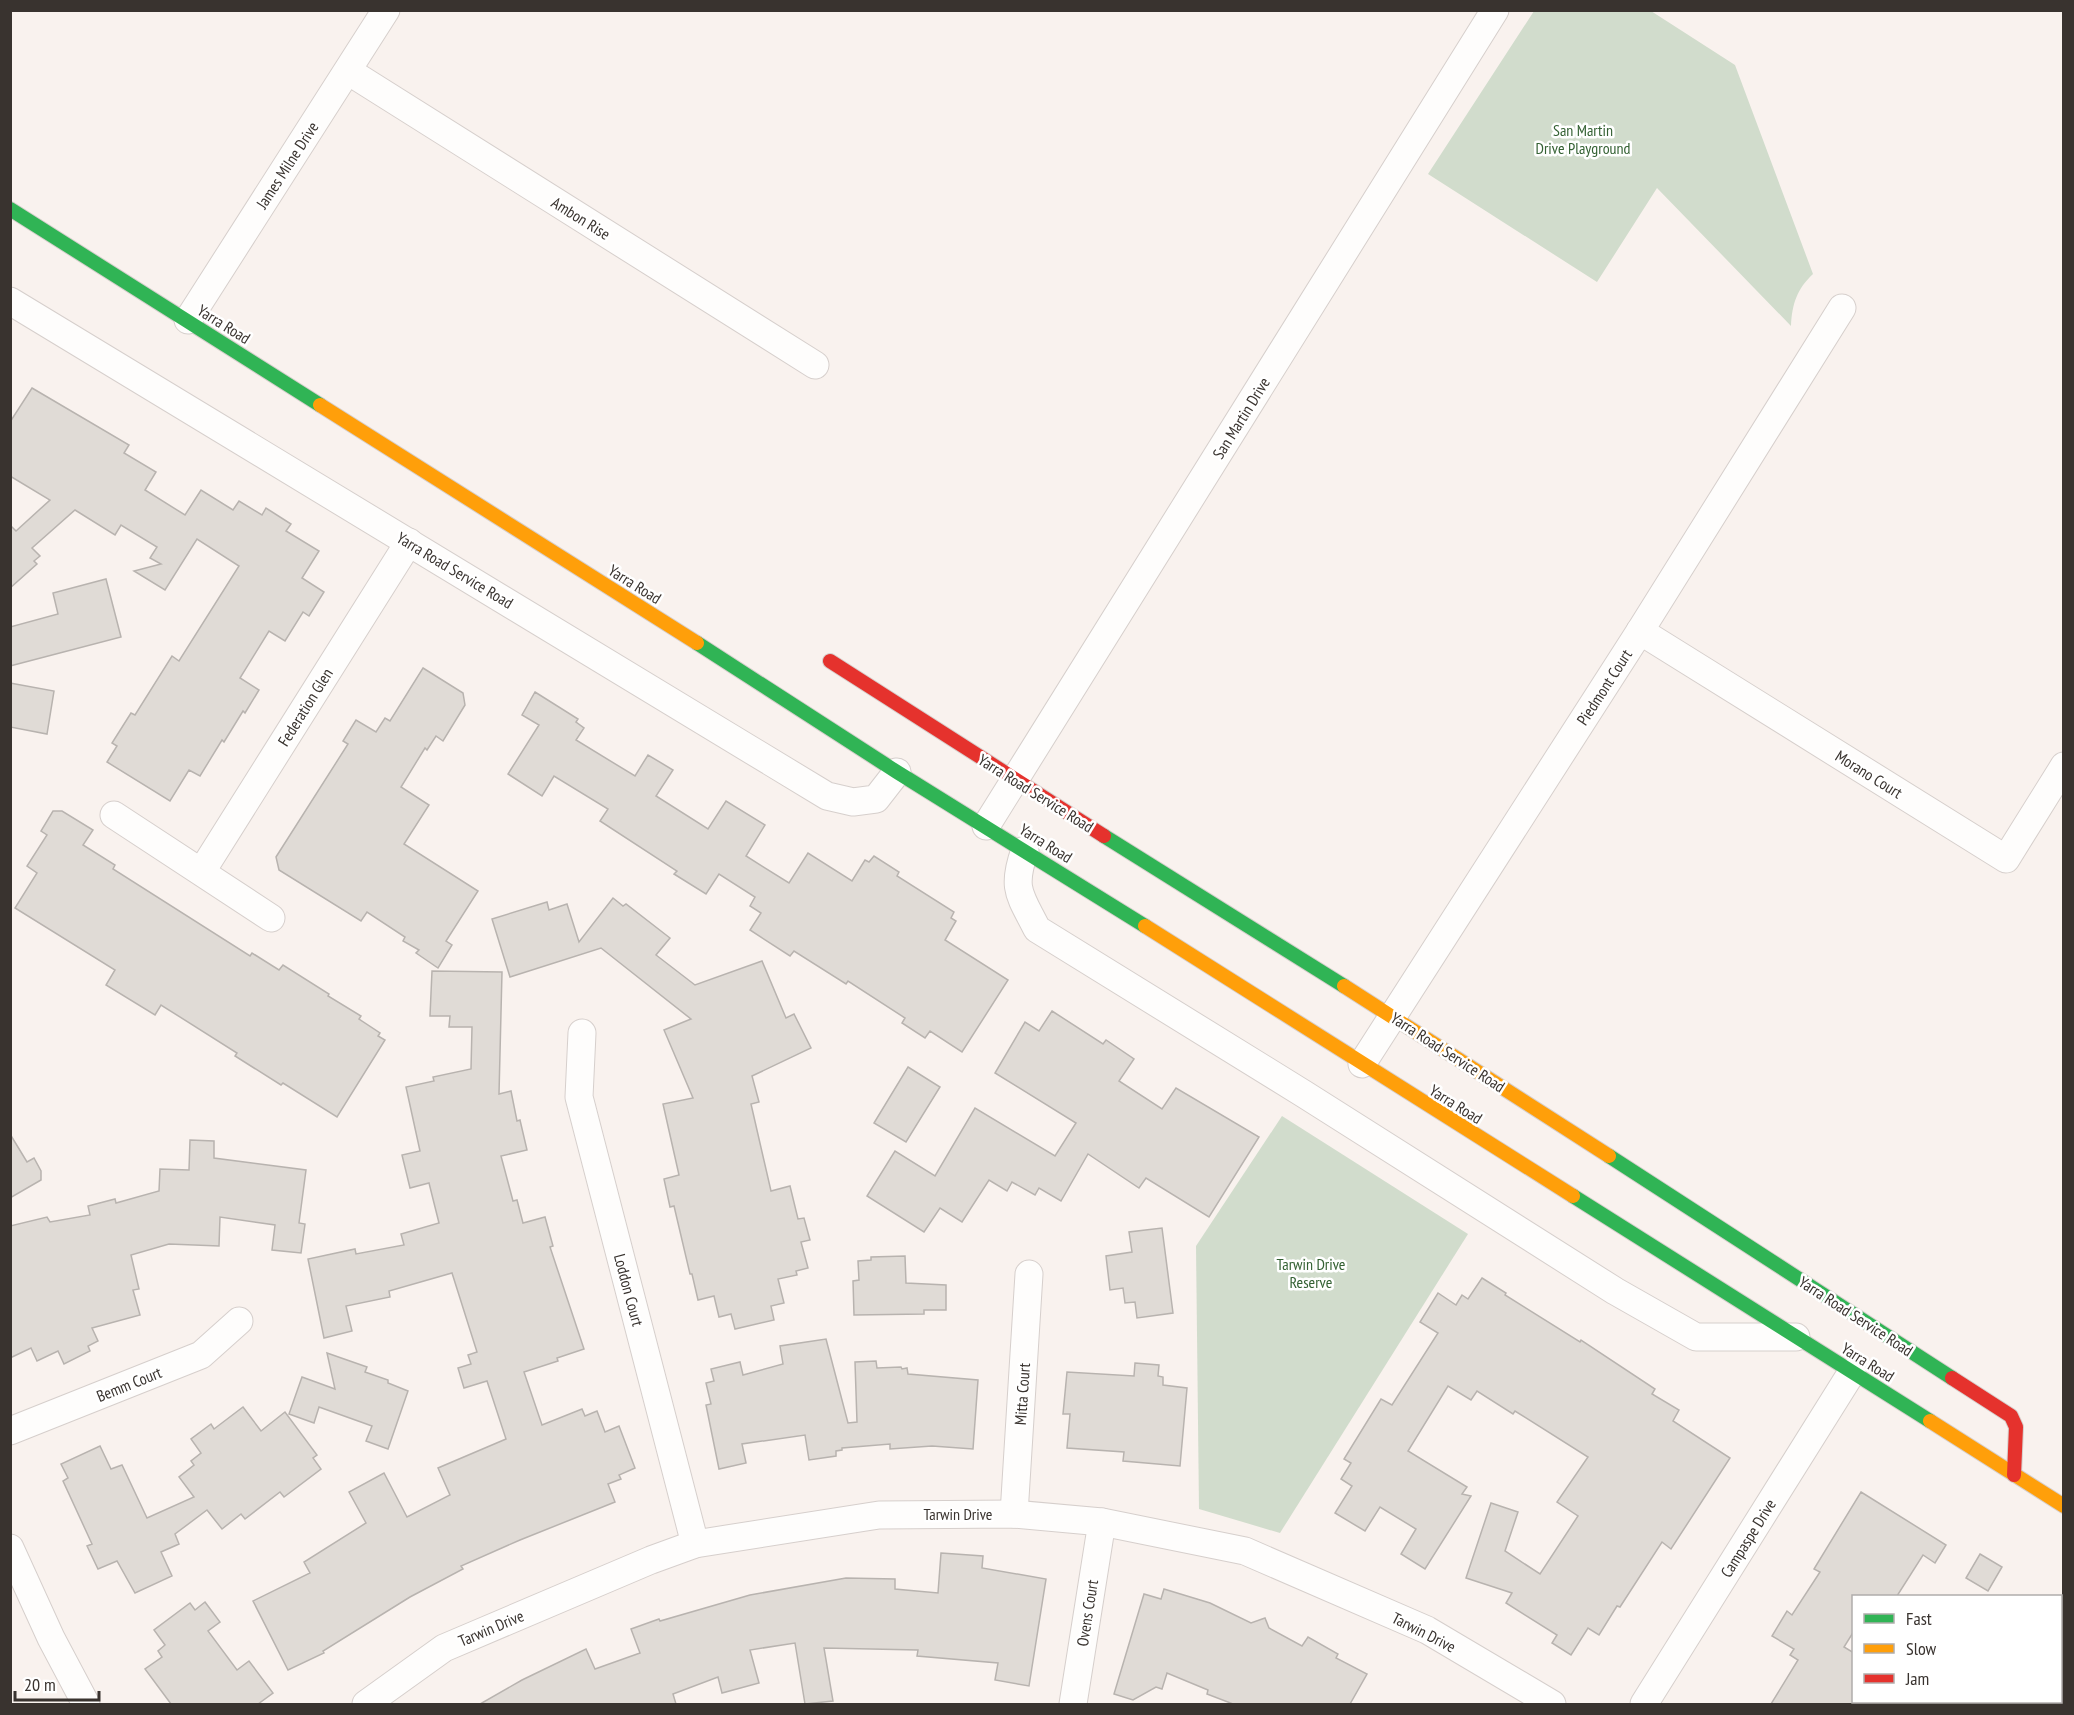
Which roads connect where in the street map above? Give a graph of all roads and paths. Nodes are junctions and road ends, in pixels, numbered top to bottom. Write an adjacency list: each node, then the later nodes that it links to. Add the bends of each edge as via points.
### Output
1 (386, 10): 3 (street, James Milne Drive)
2 (1495, 10): 14 (street, San Martin Drive)
3 (348, 71): 7 (street, James Milne Drive); 8 (street, Ambon Rise)
4 (10, 209): 7 (main road, Yarra Road)
5 (10, 302): 9 (street, Yarra Road Service Road)
6 (1842, 308): 10 (street, Piedmont Court)
7 (188, 320): 13 (main road, Yarra Road)
8 (815, 365)
9 (409, 543): 13 (street, Yarra Road Service Road, via 827,796 853,802 876,799); 18 (street, Federation Glen)
10 (1640, 631): 12 (street, Morano Court, via 2006,860); 20 (street, Piedmont Court)
11 (830, 662): 14 (main road, Yarra Road Service Road)
12 (2064, 766)
13 (897, 772): 16 (main road, Yarra Road)
14 (1016, 781): 16 (street, San Martin Drive); 20 (main road, Yarra Road Service Road)
15 (114, 815): 18 (street)
16 (986, 826): 17 (main road, Yarra Road)
17 (1025, 850): 22 (main road, Yarra Road); 25 (street, via 1017,889 1037,929 1615,1291 1696,1337)
18 (202, 871): 19 (street)
19 (271, 918)
20 (1393, 1016): 22 (street, Piedmont Court); 28 (main road, Yarra Road Service Road, via 2011,1416 2016,1427)
21 (582, 1033): 32 (street, Loddon Court, via 579,1097)
22 (1362, 1064): 25 (main road, Yarra Road)
23 (1029, 1274): 30 (street, Mitta Court)
24 (239, 1321): 27 (street, Bemm Court, via 201,1355)
25 (1796, 1337): 26 (main road, Yarra Road)
26 (1852, 1372): 28 (main road, Yarra Road); 38 (street, Campaspe Drive)
27 (10, 1431)
28 (2014, 1475): 29 (main road, Yarra Road)
29 (2064, 1506)
30 (1014, 1514): 31 (street, Tarwin Drive); 32 (street, Tarwin Drive, via 879,1515)
31 (1102, 1522): 36 (street, Ovens Court); 37 (street, Tarwin Drive, via 1245,1551 1427,1630)
32 (695, 1544): 35 (street, Tarwin Drive, via 444,1648)
33 (10, 1548): 34 (street)
34 (86, 1704)
35 (366, 1704)
36 (1073, 1704)
37 (1552, 1704)
38 (1644, 1704)

